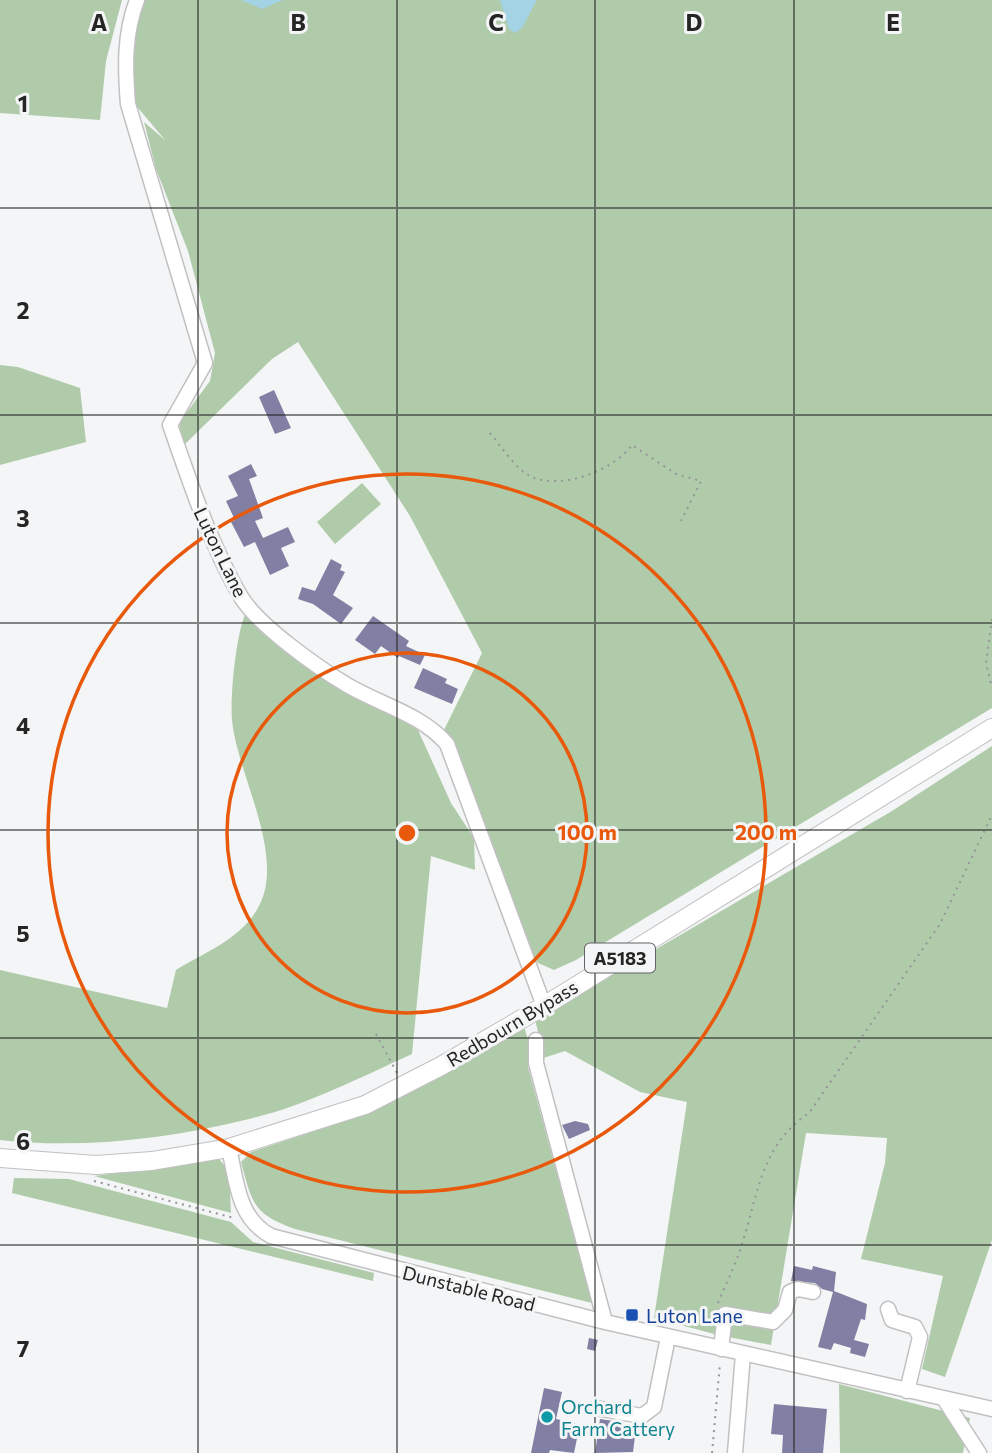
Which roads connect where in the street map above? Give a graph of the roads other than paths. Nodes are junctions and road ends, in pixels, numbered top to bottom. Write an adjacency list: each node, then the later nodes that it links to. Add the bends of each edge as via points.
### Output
1 (137, 0): 3 (street, Luton Lane, via 130,18 125,64 128,104 205,363 170,425 195,498 242,598 265,625 346,685 432,727 447,744)
2 (992, 728): 3 (main road, Redbourn Bypass / A5183)
3 (544, 1006): 5 (main road, Redbourn Bypass / A5183, via 352,1110)
4 (536, 1041): 9 (street, via 536,1063)
5 (229, 1149): 6 (main road, A5183, via 96,1165); 9 (street, Dunstable Road, via 248,1218 271,1236)
6 (0, 1158)
7 (813, 1292): 11 (street, via 790,1292 785,1311 774,1322 725,1314)
8 (888, 1309): 13 (street, via 892,1320 915,1327 920,1337)
9 (604, 1322): 10 (street, Dunstable Road)
10 (668, 1337): 11 (street, Dunstable Road); 15 (street, via 654,1407 642,1416)
11 (722, 1349): 12 (street, Dunstable Road)
12 (743, 1354): 13 (street, Dunstable Road); 17 (street)
13 (907, 1391): 14 (street, Dunstable Road)
14 (944, 1399): 16 (street, Dunstable Road); 18 (street)
15 (596, 1408)
16 (992, 1409)
17 (735, 1453)
18 (979, 1453)

